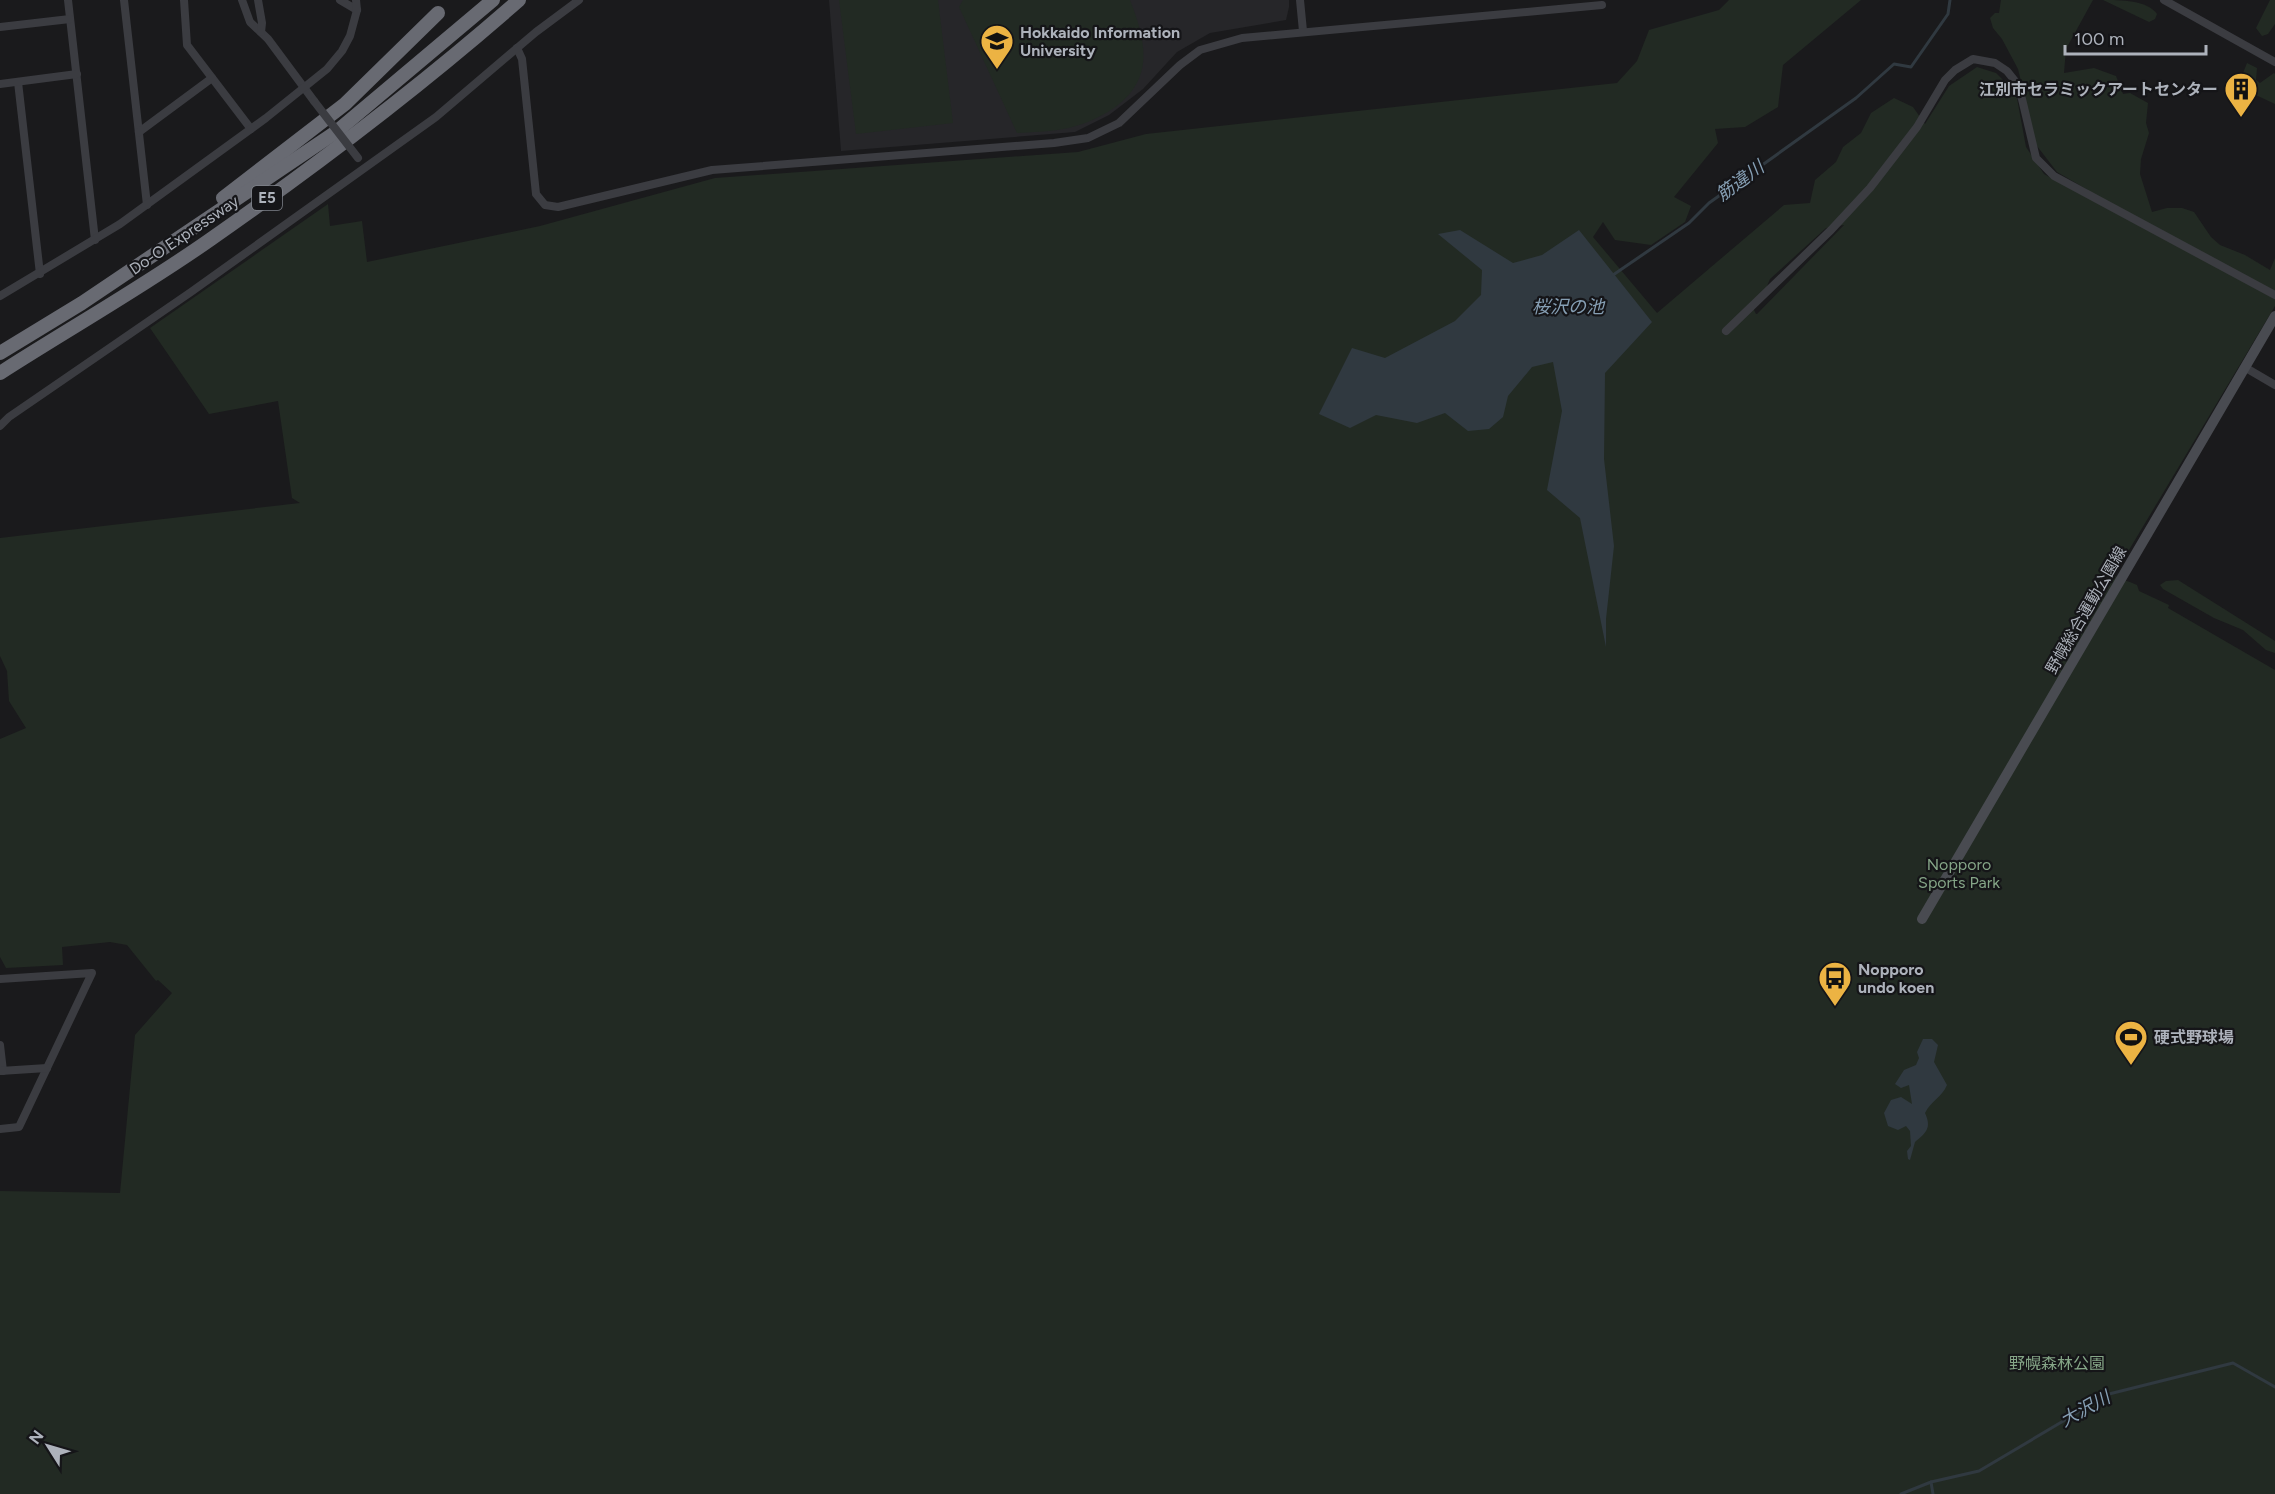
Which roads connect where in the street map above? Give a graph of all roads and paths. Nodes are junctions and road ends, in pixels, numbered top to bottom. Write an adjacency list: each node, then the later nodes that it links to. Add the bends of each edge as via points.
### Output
1 (68, 0): 17 (street)
2 (124, 0): 30 (street)
3 (184, 0): 25 (street, via 187,45)
4 (242, 0): 21 (street, via 250,22)
5 (258, 0): 21 (street)
6 (340, 0): 15 (street)
7 (356, 0): 15 (street)
8 (493, 0): 37 (highway, Do-O Expressway / E5, via 336,132)
9 (519, 0): 19 (highway, Do-O Expressway / E5)
10 (530, 0): 19 (highway)
11 (579, 0): 22 (street)
12 (1300, 0): 20 (street)
13 (2164, 0): 23 (street)
14 (1602, 5): 20 (street)
15 (357, 10): 28 (street, via 342,51)
16 (438, 12): 37 (highway, via 345,104)
17 (70, 19): 18 (street); 24 (street)
18 (0, 27)
19 (486, 28): 42 (highway, Do-O Expressway / E5, via 355,133 209,240)
20 (1303, 31): 22 (street, via 1242,38 1200,50 1119,123 1088,138 712,170 558,207 545,205 536,194 522,59)
21 (261, 32): 28 (street)
22 (517, 48): 31 (street, via 436,117)
23 (2275, 62)
24 (76, 74): 26 (street); 33 (street)
25 (212, 78): 29 (street); 30 (street)
26 (18, 82): 27 (street); 34 (street)
27 (0, 84)
28 (304, 87): 29 (street); 31 (street, bridge)
29 (251, 129): 32 (street)
30 (139, 132): 32 (street)
31 (365, 167): 44 (street)
32 (147, 205): 33 (street)
33 (95, 240): 34 (street)
34 (40, 274): 36 (street)
35 (2275, 295): 39 (street, via 2054,176 2036,158 2015,81 1995,63 1972,59 1945,80 1917,127 1870,188)
36 (0, 296)
37 (82, 303): 40 (highway, Do-O Expressway / E5)
38 (2275, 316): 41 (main road, 野幌総合運動公園線)
39 (1726, 331)
40 (0, 353)
41 (2246, 368): 43 (street); 45 (main road, 野幌総合運動公園線)
42 (0, 373)
43 (2275, 385)
44 (0, 426)
45 (1922, 919)
46 (0, 979): 48 (street, via 92,972)
47 (0, 1045): 49 (street)
48 (47, 1068): 49 (street); 50 (street, via 19,1127)
49 (2, 1071)
50 (0, 1129)

